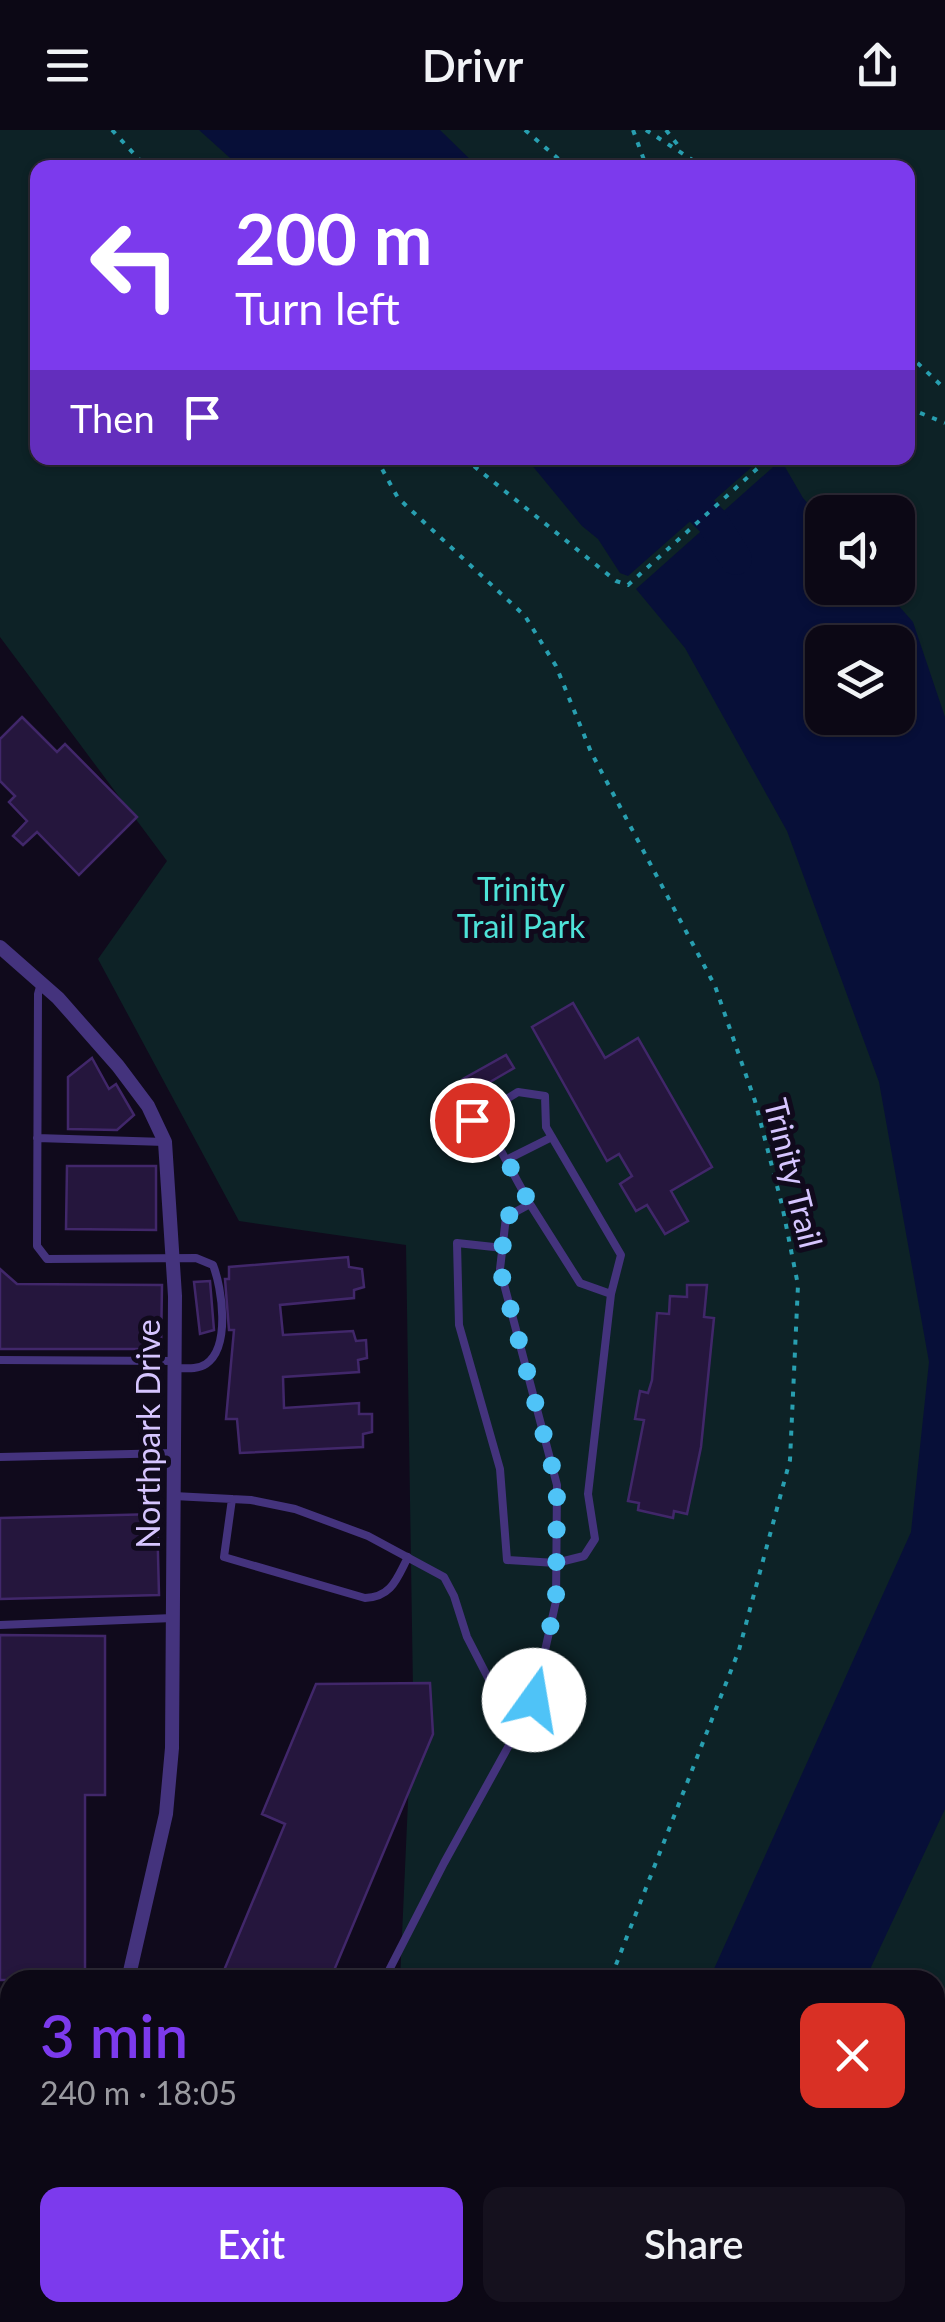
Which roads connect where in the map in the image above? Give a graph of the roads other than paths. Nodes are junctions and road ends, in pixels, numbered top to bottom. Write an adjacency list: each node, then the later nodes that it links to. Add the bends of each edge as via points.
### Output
1 (0, 947): 2 (street, Northpark Drive)
2 (41, 983): 4 (lane); 5 (street, Northpark Drive, via 118,1066)
3 (552, 1137): 6 (lane); 6 (lane, via 545,1096 518,1092 472,1120 483,1143); 10 (lane, via 621,1255)
4 (37, 1138): 5 (lane); 9 (lane, via 37,1246 47,1259)
5 (165, 1142): 9 (street, Northpark Drive)
6 (506, 1160): 7 (lane)
7 (530, 1204): 8 (lane, via 506,1217); 10 (lane, via 580,1283)
8 (503, 1248): 18 (lane, via 500,1269 557,1485); 18 (lane, via 457,1242 459,1325 500,1469 506,1560)
9 (173, 1258): 12 (street, Northpark Drive); 12 (lane, via 213,1265 222,1321 210,1362)
10 (611, 1294): 18 (lane, via 588,1494 594,1539 584,1556)
11 (0, 1360): 12 (lane)
12 (174, 1365): 13 (street, Northpark Drive)
13 (174, 1454): 14 (lane); 15 (street, Northpark Drive)
14 (0, 1458)
15 (174, 1496): 16 (lane); 19 (street, Northpark Drive)
16 (232, 1499): 17 (lane, via 296,1509); 17 (lane, via 224,1557 365,1598 391,1590)
17 (408, 1558): 21 (lane, via 444,1577)
18 (556, 1563): 21 (lane, via 556,1601 534,1700)
19 (173, 1618): 20 (lane); 22 (street, Northpark Drive, via 166,1814)
20 (0, 1625)
21 (516, 1732): 23 (lane)
22 (130, 1970)
23 (389, 1970)

